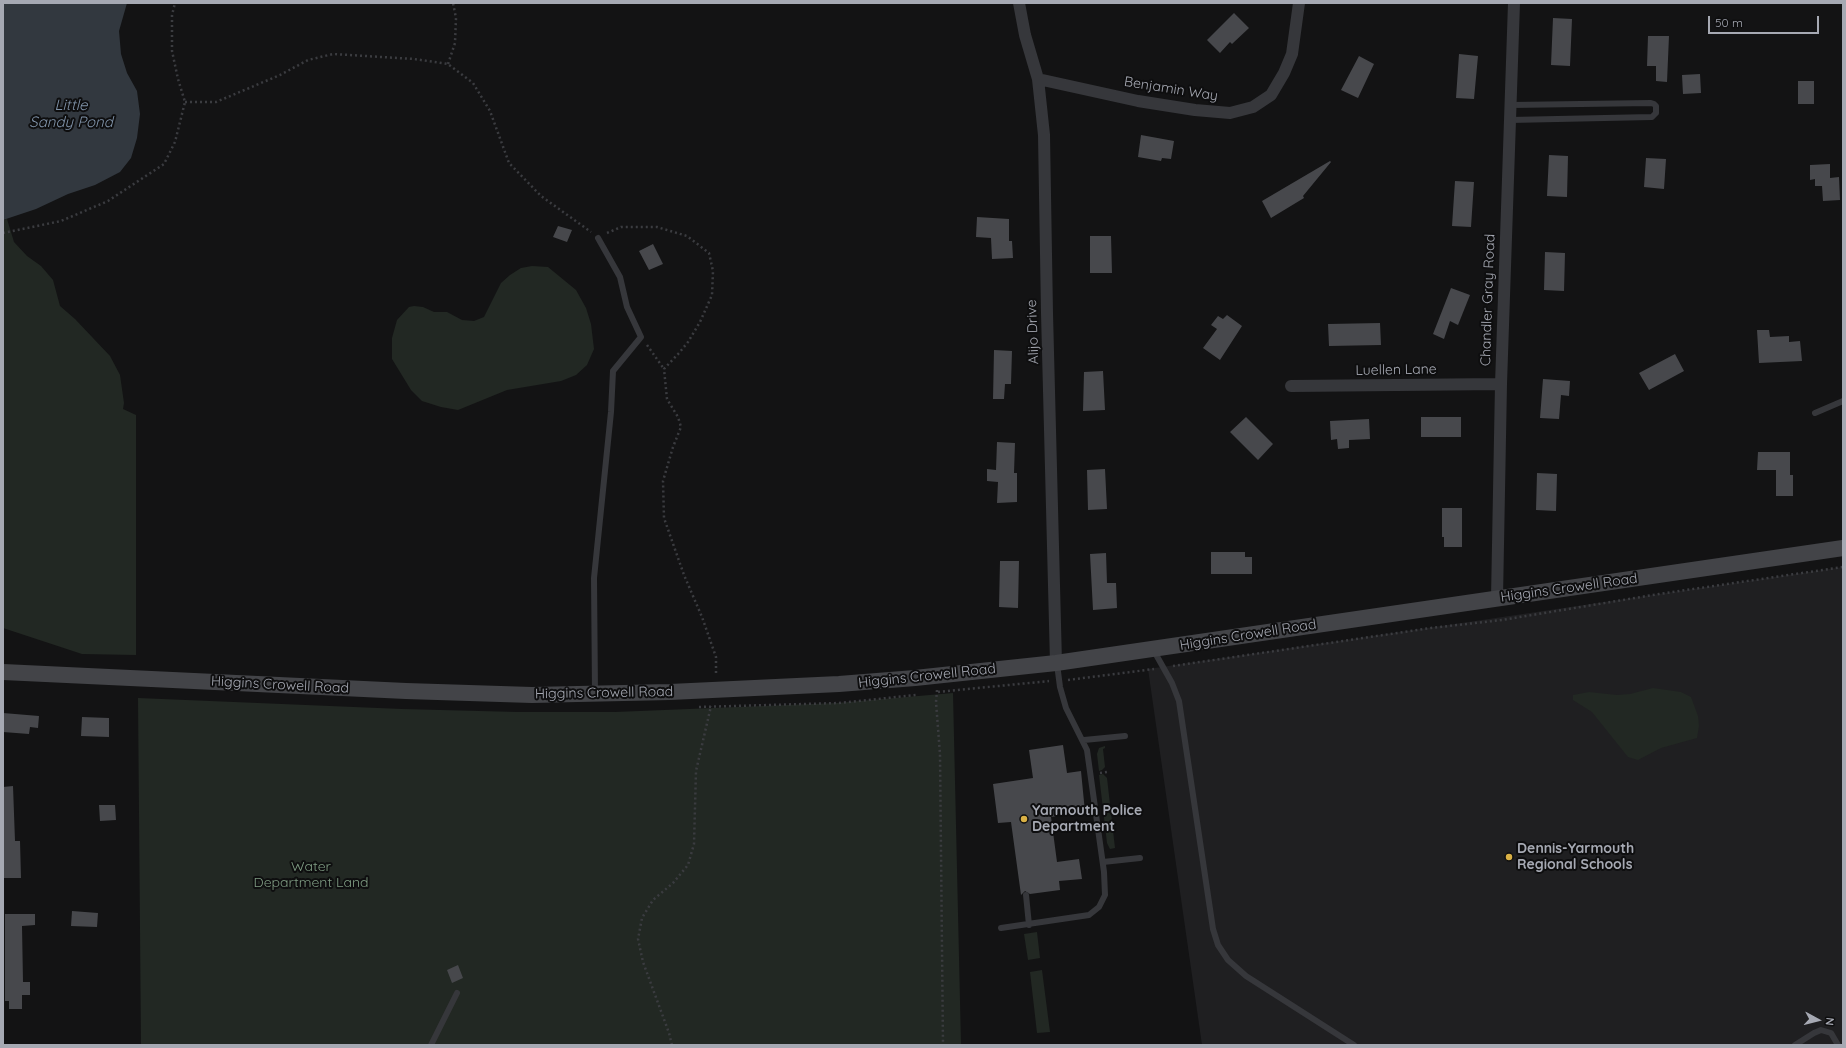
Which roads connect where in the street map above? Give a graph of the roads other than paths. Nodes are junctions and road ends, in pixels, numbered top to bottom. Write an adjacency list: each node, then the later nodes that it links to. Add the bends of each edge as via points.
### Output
1 (1019, 3): 4 (street, Alijo Drive)
2 (1298, 3): 4 (street, Benjamin Way, via 1292,54 1284,73 1271,95 1252,107 1230,113 1195,110 1138,101)
3 (1514, 3): 5 (street, Chandler Gray Road)
4 (1038, 79): 15 (street, Alijo Drive, via 1044,135)
5 (1511, 105): 6 (street, Chandler Gray Road); 6 (lane, via 1654,104 1656,112 1652,117)
6 (1510, 120): 8 (street, Chandler Gray Road)
7 (598, 238): 17 (lane, via 620,277 627,307 641,337 612,371 611,412 594,578)
8 (1501, 384): 9 (street, Luellen Lane); 13 (street, Chandler Gray Road)
9 (1291, 386)
10 (1843, 401): 11 (lane)
11 (1815, 413)
12 (1843, 548): 13 (main road, Higgins Crowell Road)
13 (1497, 598): 14 (main road, Higgins Crowell Road)
14 (1154, 649): 15 (main road, Higgins Crowell Road); 27 (lane, via 1179,701 1212,929 1218,945 1228,960 1246,976)
15 (1056, 663): 17 (main road, Higgins Crowell Road, via 838,684); 19 (lane, via 1066,708)
16 (3, 672): 17 (main road, Higgins Crowell Road, via 406,691 532,695)
17 (595, 693)
18 (1125, 736): 19 (lane)
19 (1084, 740): 21 (lane)
20 (1140, 858): 21 (lane)
21 (1103, 862): 23 (lane, via 1105,895 1099,907 1084,916)
22 (1026, 895): 23 (lane)
23 (1030, 925): 24 (lane)
24 (1001, 928)
25 (457, 993): 26 (lane)
26 (431, 1045)
27 (1354, 1045)
28 (1795, 1045): 29 (lane, via 1821,1030 1831,1032)
29 (1838, 1045)

